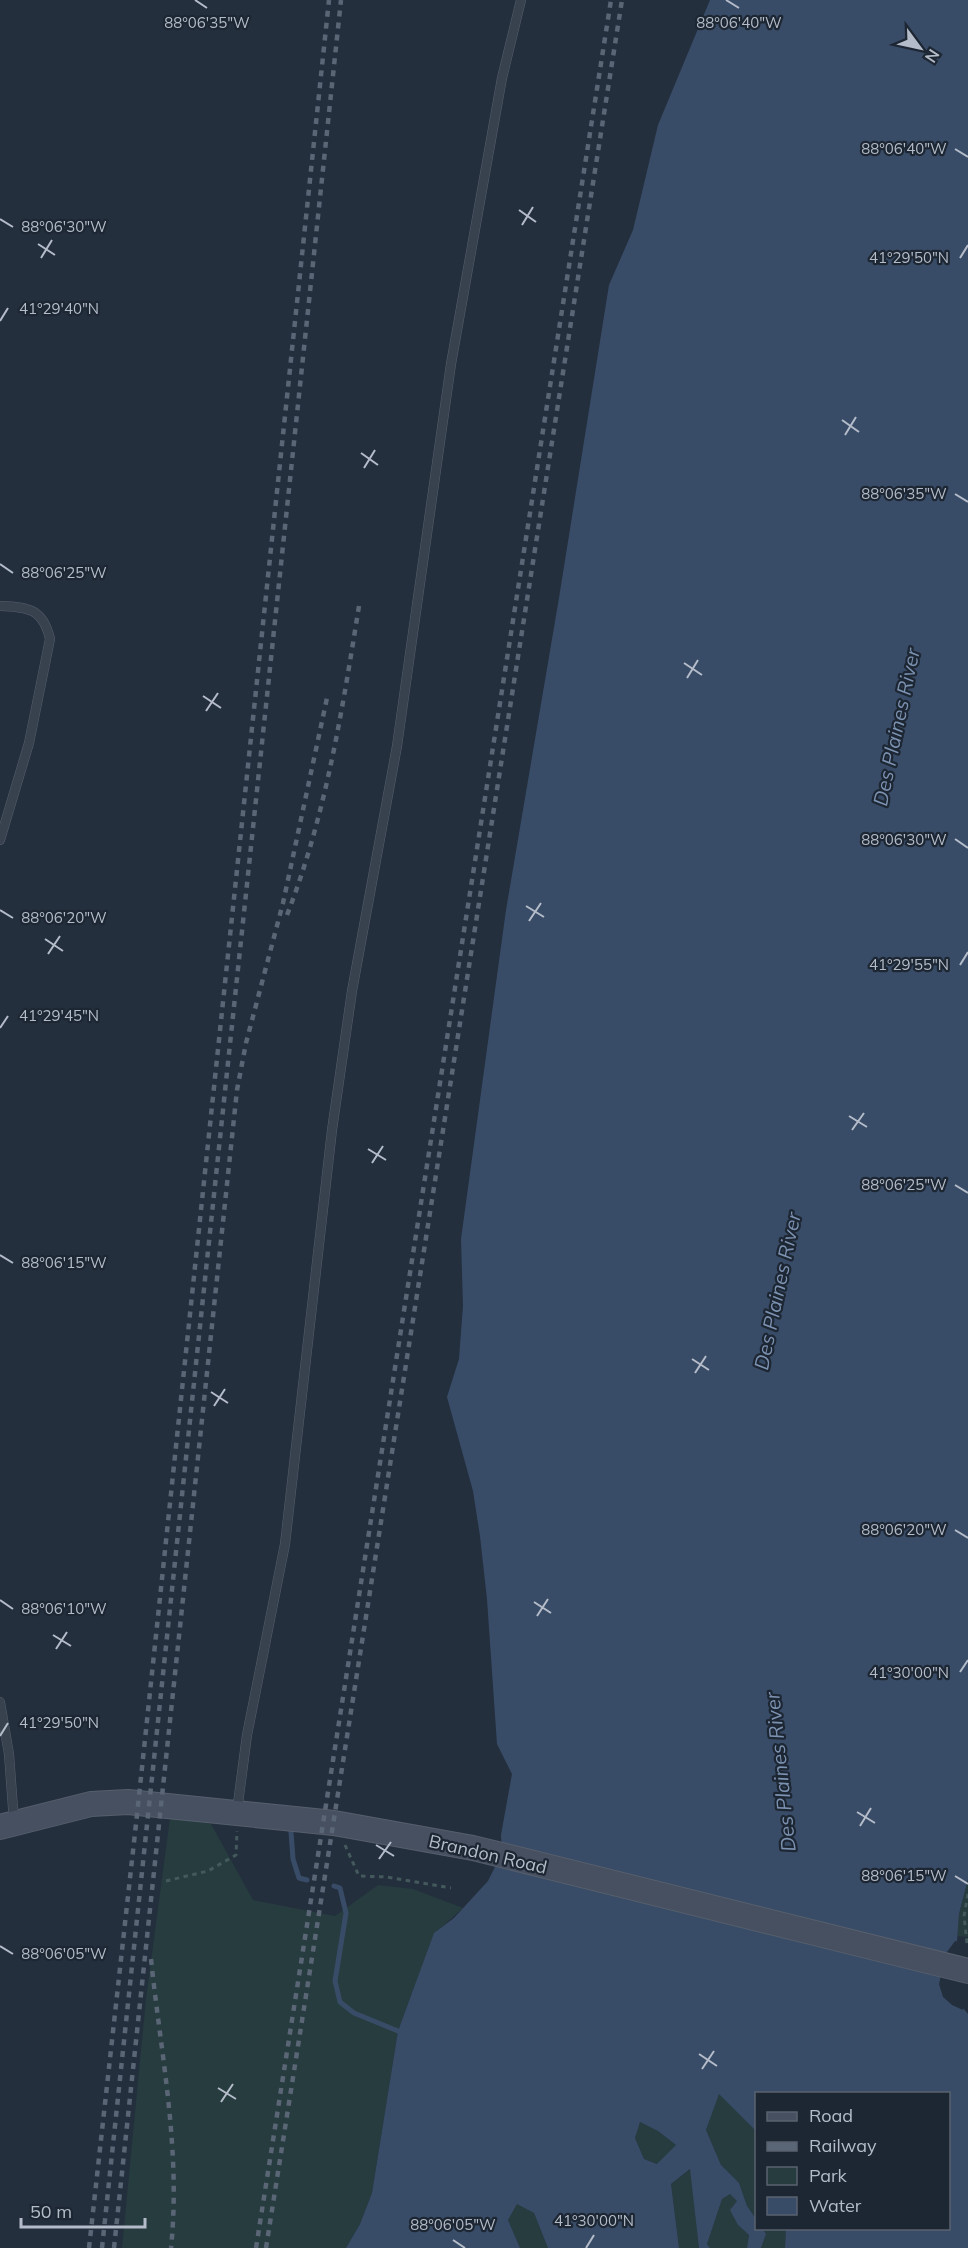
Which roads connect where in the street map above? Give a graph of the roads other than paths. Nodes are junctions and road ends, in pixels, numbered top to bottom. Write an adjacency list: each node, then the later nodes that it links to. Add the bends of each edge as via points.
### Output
1 (521, 0): 5 (lane, via 502,78 451,364 397,746 352,991 332,1131 285,1544 247,1735)
2 (0, 606): 3 (lane, via 32,610 44,622 50,639 29,743)
3 (0, 840)
4 (0, 1702): 6 (lane, via 9,1754)
5 (237, 1812): 6 (street, Brandon Road, via 128,1802 92,1804); 7 (street, Brandon Road, via 334,1822 473,1848)
6 (7, 1825)
7 (968, 1971)

